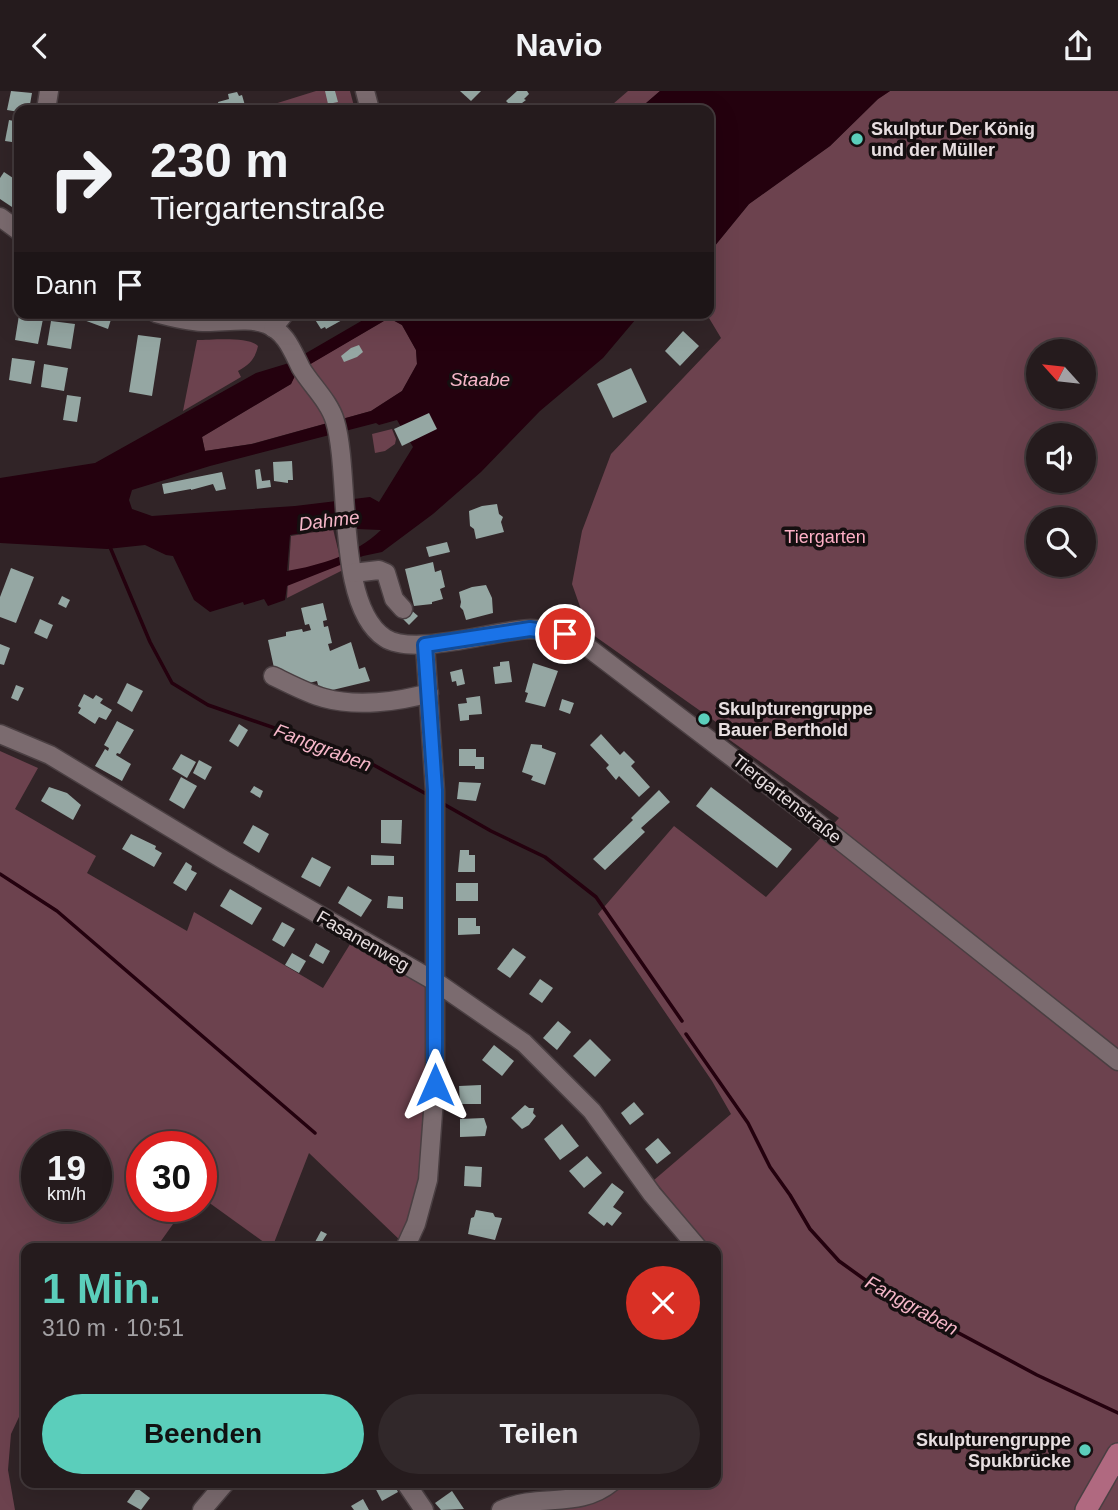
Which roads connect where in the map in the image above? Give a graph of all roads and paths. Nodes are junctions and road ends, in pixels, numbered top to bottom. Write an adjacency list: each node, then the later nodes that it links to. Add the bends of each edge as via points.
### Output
1 (384, 91): 2 (street)
2 (367, 100)
3 (189, 319): 5 (street, via 256,321)
4 (280, 319): 5 (street)
5 (273, 328): 6 (street, Tiergartenstraße, via 285,337 336,426)
6 (350, 555): 7 (street, via 386,572); 8 (street, Tiergartenstraße, via 364,611 373,627 397,643)
7 (402, 609)
8 (425, 645): 10 (street); 13 (street, Tiergartenstraße, via 530,629 577,639)
9 (273, 676): 10 (street, via 310,694 343,701 406,699)
10 (429, 693): 12 (street)
11 (0, 734): 12 (street, Fasanenweg, via 50,755)
12 (436, 982): 14 (street, via 432,1145 420,1213); 15 (street, Fasanenweg, via 524,1043 592,1111 652,1195)
13 (1118, 1061)
14 (407, 1243)
15 (694, 1243)
16 (1118, 1454): 23 (main road)
17 (221, 1488): 20 (street)
18 (409, 1488): 21 (street)
19 (605, 1488): 22 (street, via 578,1500 519,1502)
20 (202, 1510)
21 (424, 1510)
22 (501, 1510)
23 (1086, 1510)

